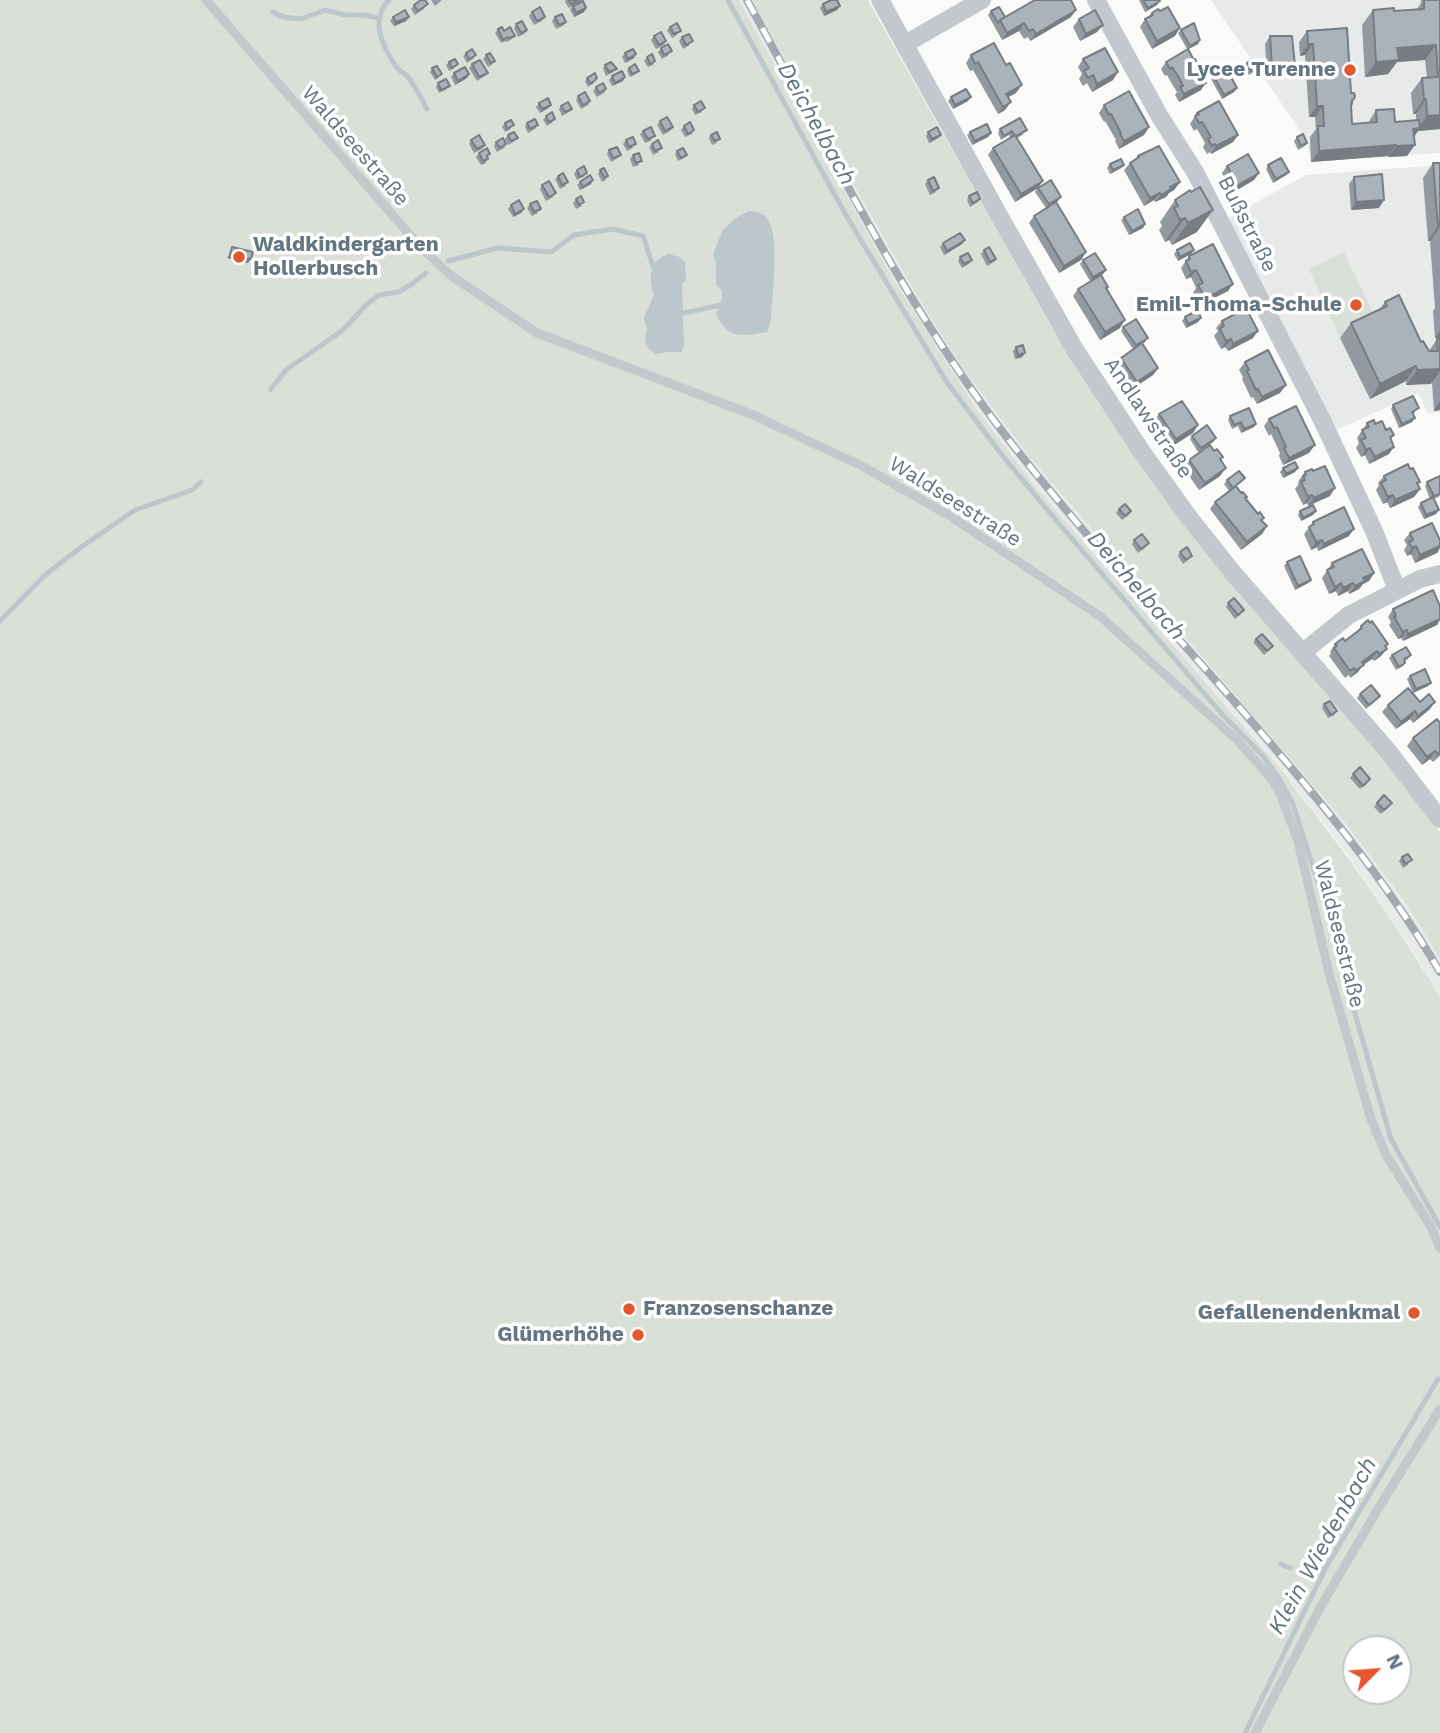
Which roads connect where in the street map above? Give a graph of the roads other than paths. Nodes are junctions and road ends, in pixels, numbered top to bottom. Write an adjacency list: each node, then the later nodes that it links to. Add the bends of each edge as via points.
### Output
1 (206, 0): 10 (lane, Waldseestraße, via 416,242 450,275 537,332 751,414 900,487 1101,617 1235,738 1264,769 1282,798 1298,841 1329,973 1371,1119 1386,1155)
2 (880, 0): 5 (street, Andlawstraße)
3 (982, 0): 5 (street)
4 (1097, 0): 7 (street, Bußstraße, via 1195,172 1327,431)
5 (905, 44): 8 (street, Andlawstraße, via 1106,398 1188,516)
6 (1440, 574): 7 (street)
7 (1397, 590): 8 (street, via 1349,615)
8 (1302, 653): 9 (street, Andlawstraße)
9 (1440, 818)
10 (1440, 1248)
11 (1440, 1409): 12 (lane, via 1321,1606)
12 (1255, 1733)

